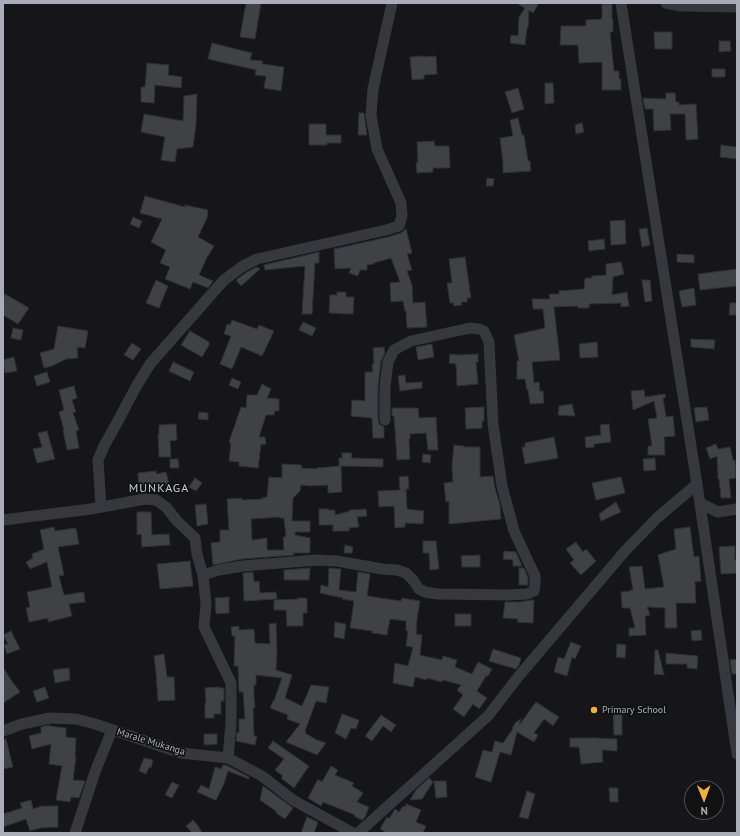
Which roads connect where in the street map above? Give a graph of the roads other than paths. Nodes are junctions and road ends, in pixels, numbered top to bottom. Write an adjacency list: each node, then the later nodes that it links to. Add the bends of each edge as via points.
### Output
1 (392, 3): 8 (street, via 373,89 371,115 378,149 400,202 402,216 399,226 258,258 224,280 150,364 137,385 98,460)
2 (621, 3): 6 (street)
3 (666, 3): 4 (street, via 681,6)
4 (737, 6)
5 (385, 420): 11 (street, via 388,362 394,350 411,341 470,328 484,331 489,342 493,424 502,486 514,531 535,576 534,591 508,595 437,594 419,589 406,573 397,570 316,560 243,566)
6 (697, 484): 7 (street); 18 (street, via 657,518 625,551 488,716)
7 (700, 503): 9 (street, via 718,512); 14 (street)
8 (101, 507): 10 (street); 11 (street, via 145,499 156,500 195,538)
9 (737, 509)
10 (3, 520)
11 (203, 575): 15 (street, via 206,604 204,627 231,683)
12 (112, 730): 13 (street, Marale Mukanga, via 76,719 50,718); 15 (street, Marale Mukanga, via 180,753); 16 (street)
13 (3, 731)
14 (737, 754)
15 (228, 758): 17 (street, Marale Mukanga, via 262,776 293,800)
16 (75, 833)
17 (353, 833)
18 (358, 833)

